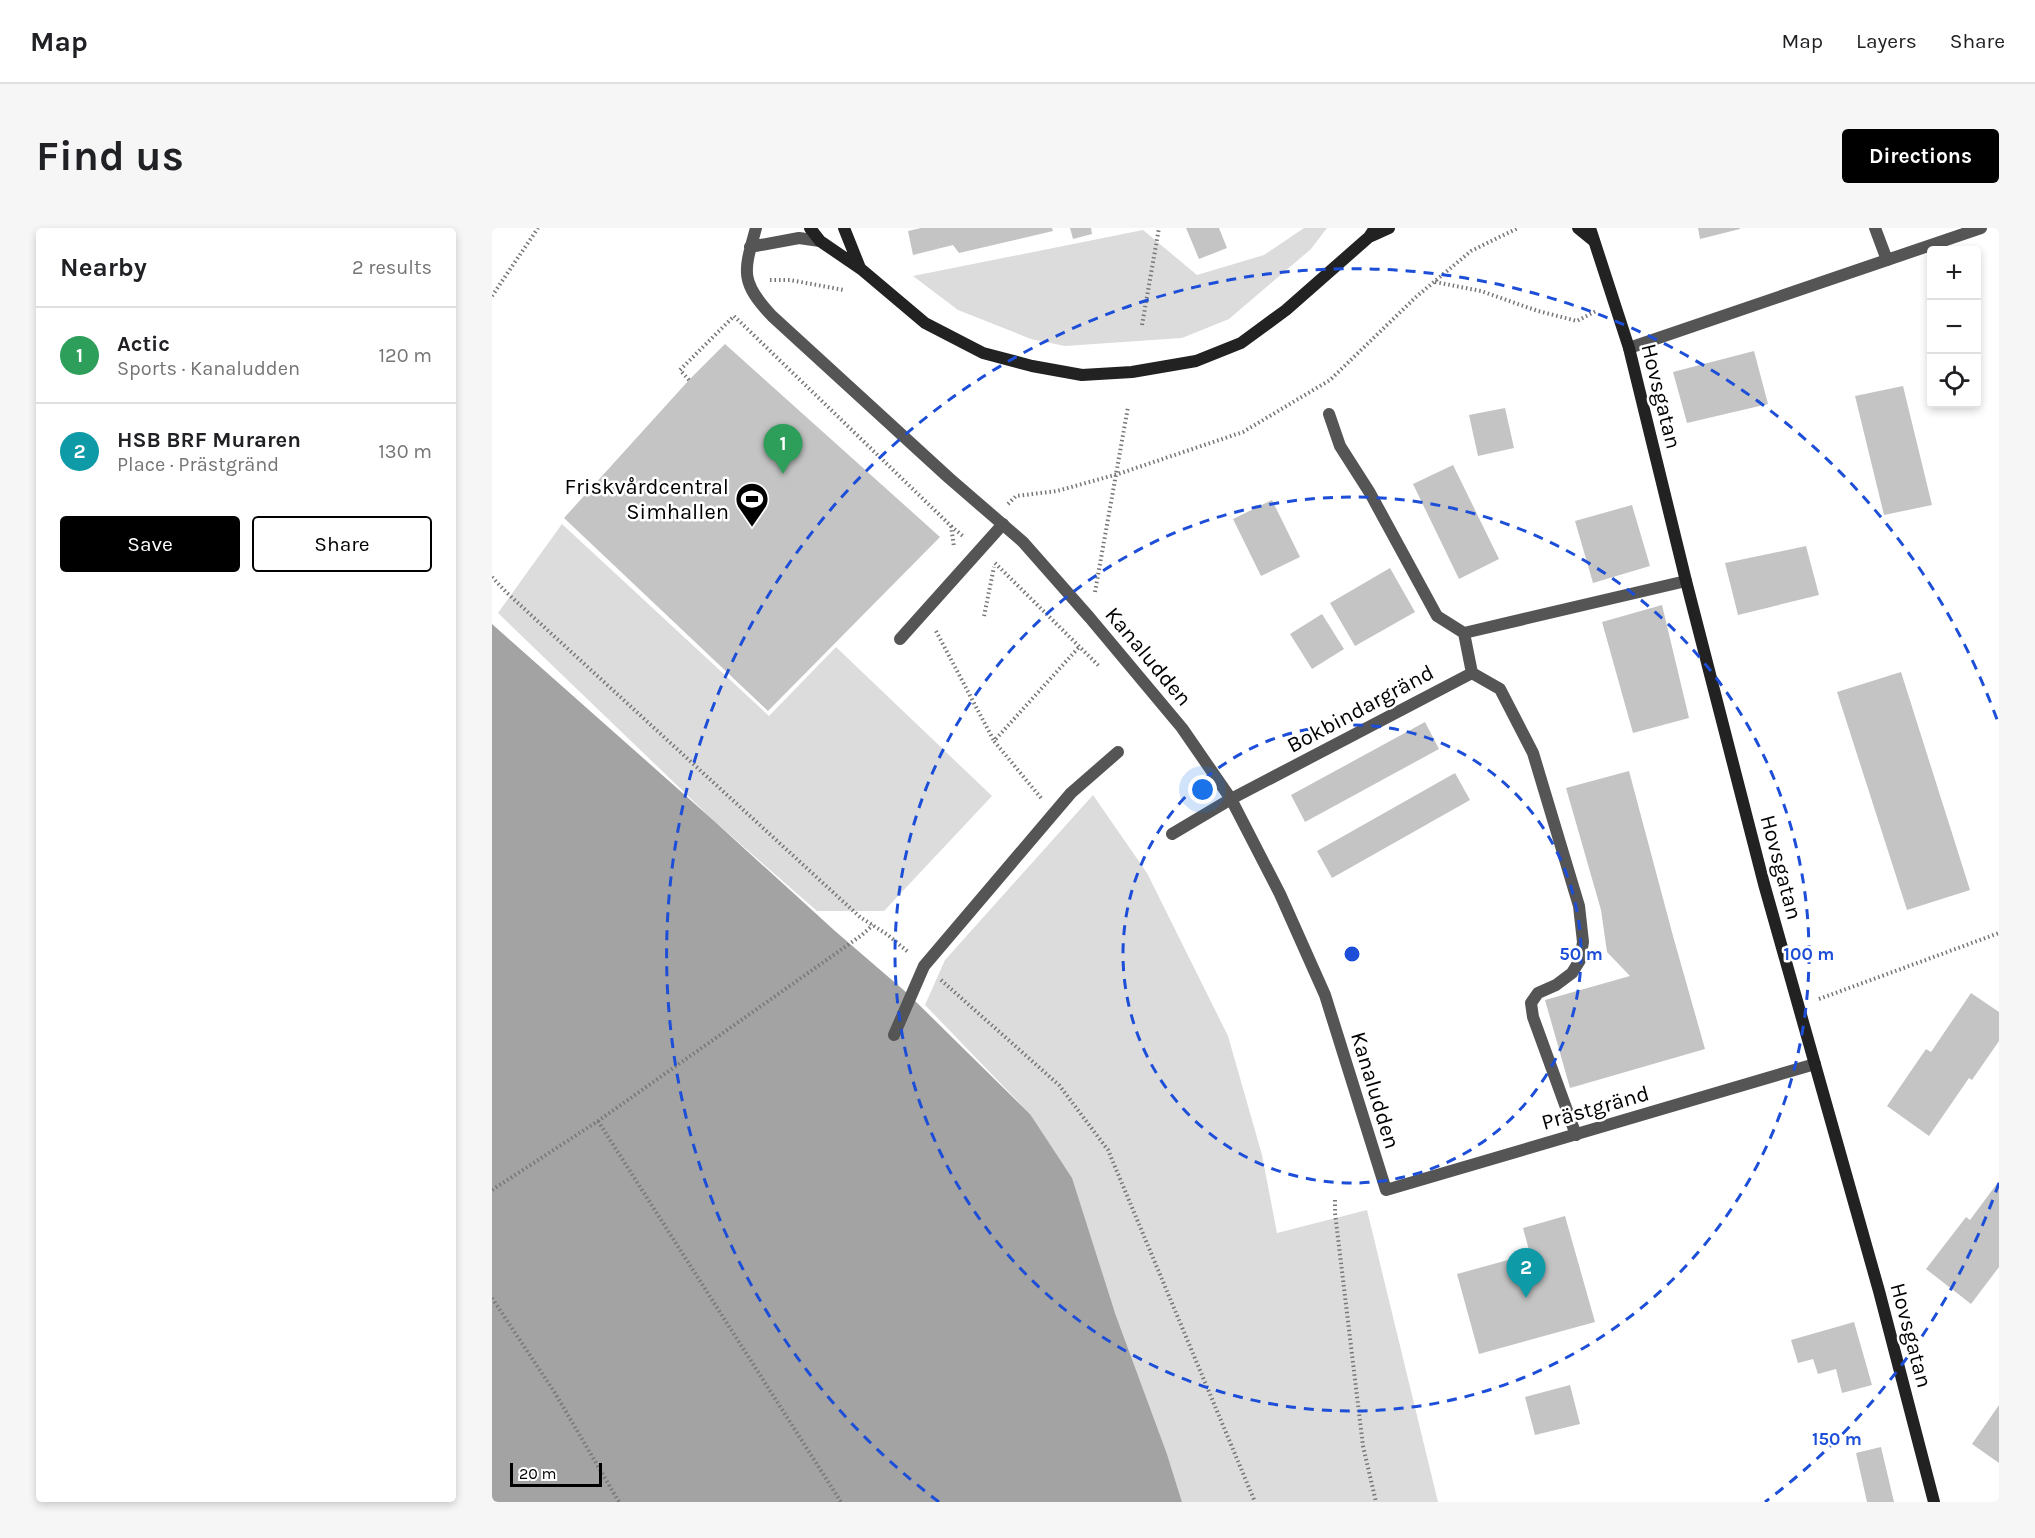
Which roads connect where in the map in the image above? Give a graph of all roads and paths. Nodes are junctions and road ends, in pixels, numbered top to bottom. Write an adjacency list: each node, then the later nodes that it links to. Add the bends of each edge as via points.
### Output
1 (538, 228): 21 (path)
2 (756, 228): 15 (street)
3 (810, 228): 14 (main road)
4 (844, 228): 17 (main road)
5 (1160, 228): 23 (path)
6 (1389, 228): 12 (main road)
7 (1518, 228): 19 (path, via 1471,251)
8 (1578, 228): 13 (main road)
9 (1590, 228): 13 (main road, Hovsgatan)
10 (1875, 228): 16 (street)
11 (1982, 228): 16 (street)
12 (1372, 232): 17 (main road, via 1286,310 1241,343 1196,361 1132,372 1082,375 983,353 925,323)
13 (1594, 241): 22 (main road, Hovsgatan)
14 (820, 242): 15 (street, via 799,237); 17 (main road)
15 (750, 247): 18 (street)
16 (1887, 260): 24 (street)
17 (861, 269)
18 (747, 280): 20 (path, via 790,280); 27 (street, Kanaludden, via 756,300 772,316)
19 (1434, 282): 22 (path, via 1481,291 1577,321); 27 (path, via 1330,380 1243,432 1118,474 1057,491 1016,496)
20 (844, 290)
21 (492, 296)
22 (1615, 302): 24 (main road, Hovsgatan)
23 (1142, 326)
24 (1629, 348): 31 (main road, Hovsgatan)
25 (689, 380): 29 (path, via 680,370 734,316 951,526)
26 (1329, 414): 34 (street, via 1340,446 1437,616)
27 (999, 520): 29 (street); 39 (street, Kanaludden, via 1083,609 1182,728)
28 (995, 562): 33 (path)
29 (958, 575): 32 (street)
30 (492, 577): 41 (path)
31 (1686, 581): 34 (street); 44 (main road, Hovsgatan)
32 (925, 611): 35 (street); 37 (path)
33 (984, 616)
34 (1464, 633): 36 (street)
35 (900, 639)
36 (1472, 673): 39 (street, Bokbindargränd); 48 (street, via 1500,689 1533,753 1579,906 1583,942 1580,960 1572,973 1538,993 1531,1003)
37 (994, 741)
38 (1118, 752): 43 (street, via 1071,793)
39 (1231, 800): 40 (street, Bokbindargränd); 50 (street, Kanaludden, via 1280,894 1324,995)
40 (1172, 834)
41 (873, 925): 43 (path); 47 (path)
42 (1999, 933): 44 (path)
43 (924, 966): 45 (street); 55 (path, via 1059,1085 1108,1150)
44 (1798, 1006): 46 (main road, Hovsgatan)
45 (894, 1035)
46 (1815, 1064): 48 (street, Prästgränd); 57 (main road, Hovsgatan)
47 (598, 1121): 49 (path); 54 (path)
48 (1576, 1134): 50 (street, Prästgränd)
49 (492, 1190)
50 (1386, 1190)
51 (1335, 1200): 56 (path, via 1363,1446)
52 (492, 1298): 53 (path, via 555,1393)
53 (619, 1502)
54 (841, 1502)
55 (1255, 1502)
56 (1376, 1502)
57 (1934, 1502)

